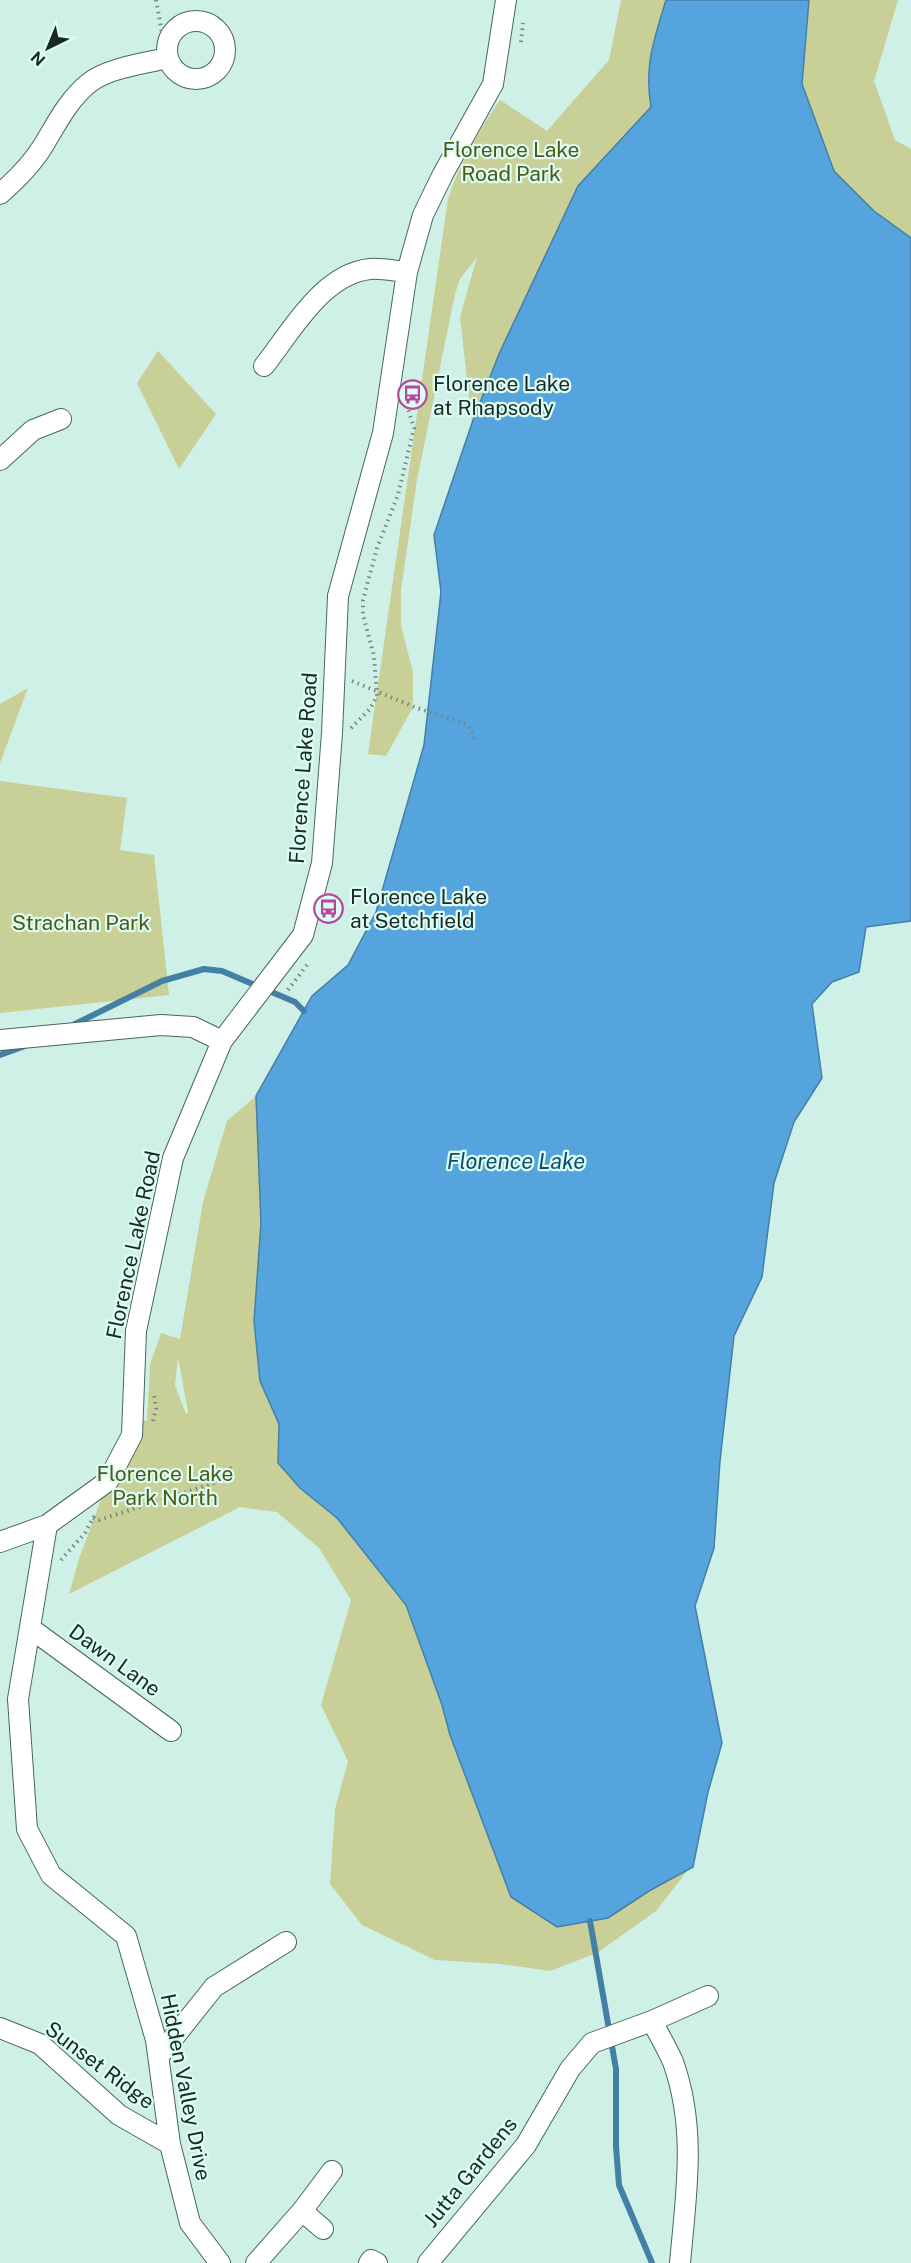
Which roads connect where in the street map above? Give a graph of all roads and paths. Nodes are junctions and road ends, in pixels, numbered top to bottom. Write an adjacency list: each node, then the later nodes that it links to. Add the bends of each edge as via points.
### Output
1 (156, 0): 3 (path)
2 (506, 0): 6 (street, Florence Lake Road, via 493,84 423,215)
3 (162, 33)
4 (168, 58): 5 (street, via 129,66 91,81 68,104 26,169)
5 (0, 194)
6 (407, 272): 7 (street, via 370,269 344,276 312,303); 10 (street, Florence Lake Road, via 383,433 338,596)
7 (264, 366)
8 (61, 419): 9 (street, via 33,430)
9 (0, 460)
10 (335, 677): 11 (path, via 356,681 468,725); 13 (street, Florence Lake Road, via 322,863 303,935)
11 (475, 740)
12 (0, 1040): 13 (street, via 160,1025 193,1027)
13 (222, 1041): 16 (street, Florence Lake Road, via 173,1158 136,1331 132,1435 108,1481)
14 (230, 1467): 15 (path, via 233,1477 99,1520)
15 (93, 1518)
16 (47, 1525): 17 (street, Florence Lake Road); 18 (street)
17 (0, 1542)
18 (30, 1628): 19 (street, Dawn Lane); 24 (street, Hidden Valley Drive, via 18,1699 27,1829 51,1875 126,1935)
19 (171, 1731)
20 (286, 1942): 24 (street, via 214,1987)
21 (708, 1996): 22 (street, Jutta Gardens)
22 (652, 2021): 33 (street, Jutta Gardens, via 592,2043 570,2069 526,2145); 34 (street, via 673,2062 686,2112 690,2155)
23 (0, 2028): 25 (street, Sunset Ridge, via 40,2044 119,2115)
24 (159, 2056): 25 (street, Hidden Valley Drive)
25 (170, 2144): 29 (street, Hidden Valley Drive, via 190,2223)
26 (332, 2171): 27 (street)
27 (302, 2211): 28 (street); 30 (street)
28 (323, 2229)
29 (220, 2263)
30 (256, 2263)
31 (369, 2263): 32 (street)
32 (377, 2263)
33 (428, 2263)
34 (680, 2263)

